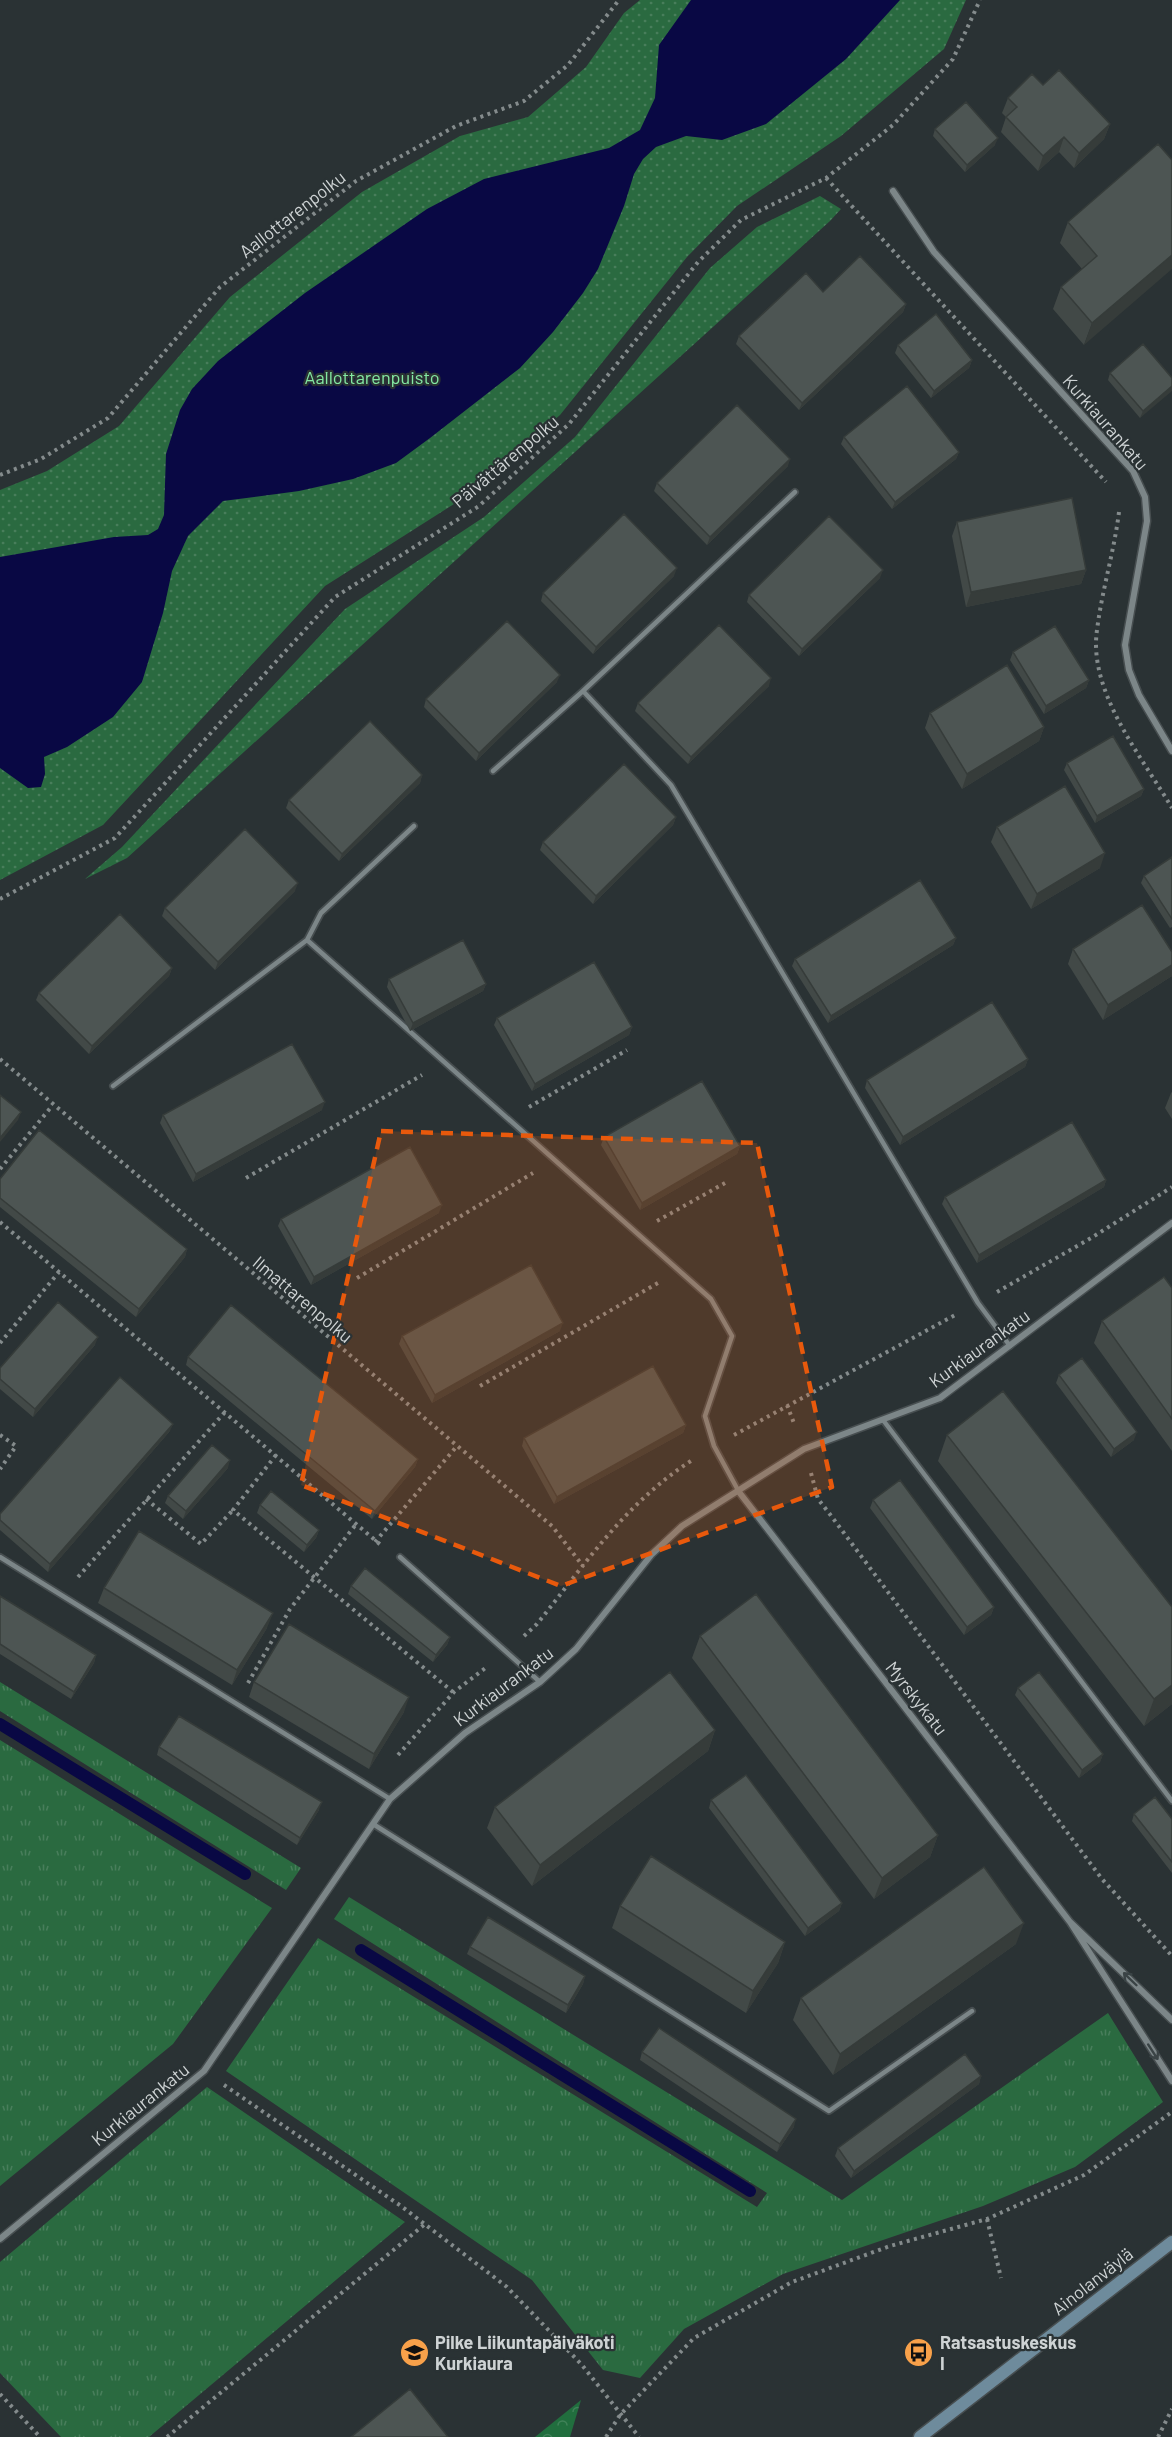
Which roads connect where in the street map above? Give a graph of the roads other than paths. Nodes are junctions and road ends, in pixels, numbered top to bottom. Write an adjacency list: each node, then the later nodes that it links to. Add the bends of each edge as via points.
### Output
1 (893, 191): 4 (street, Kurkiaurankatu, via 934,252 1133,471 1145,496 1147,521 1125,645 1139,695)
2 (795, 492): 3 (lane)
3 (583, 691): 5 (lane); 10 (lane, via 671,785 978,1303)
4 (1172, 750)
5 (493, 771)
6 (414, 826): 7 (lane, via 321,913)
7 (306, 940): 8 (lane); 12 (lane, via 711,1299 732,1336 705,1416 714,1446)
8 (113, 1086)
9 (1172, 1223): 10 (street, Kurkiaurankatu)
10 (1010, 1346): 11 (street, Kurkiaurankatu, via 940,1398)
11 (883, 1420): 12 (street, Kurkiaurankatu, via 804,1449); 17 (lane)
12 (739, 1492): 15 (street, Kurkiaurankatu, via 682,1526 652,1554 576,1649); 19 (street, Myrskykatu)
13 (0, 1557): 16 (lane)
14 (400, 1557): 15 (lane)
15 (540, 1682): 16 (street, Kurkiaurankatu, via 465,1733)
16 (390, 1799): 18 (street, Kurkiaurankatu)
17 (1172, 1801)
18 (373, 1824): 20 (lane, via 829,2111); 23 (street, Kurkiaurankatu, via 204,2071)
19 (1070, 1922): 21 (street, Myrskykatu, one-way to 19); 22 (street, Myrskykatu, one-way to 22)
20 (972, 2011)
21 (1172, 2020)
22 (1172, 2081)
23 (0, 2239)
24 (1172, 2242): 25 (main road, Ainolanväylä)
25 (920, 2437)

